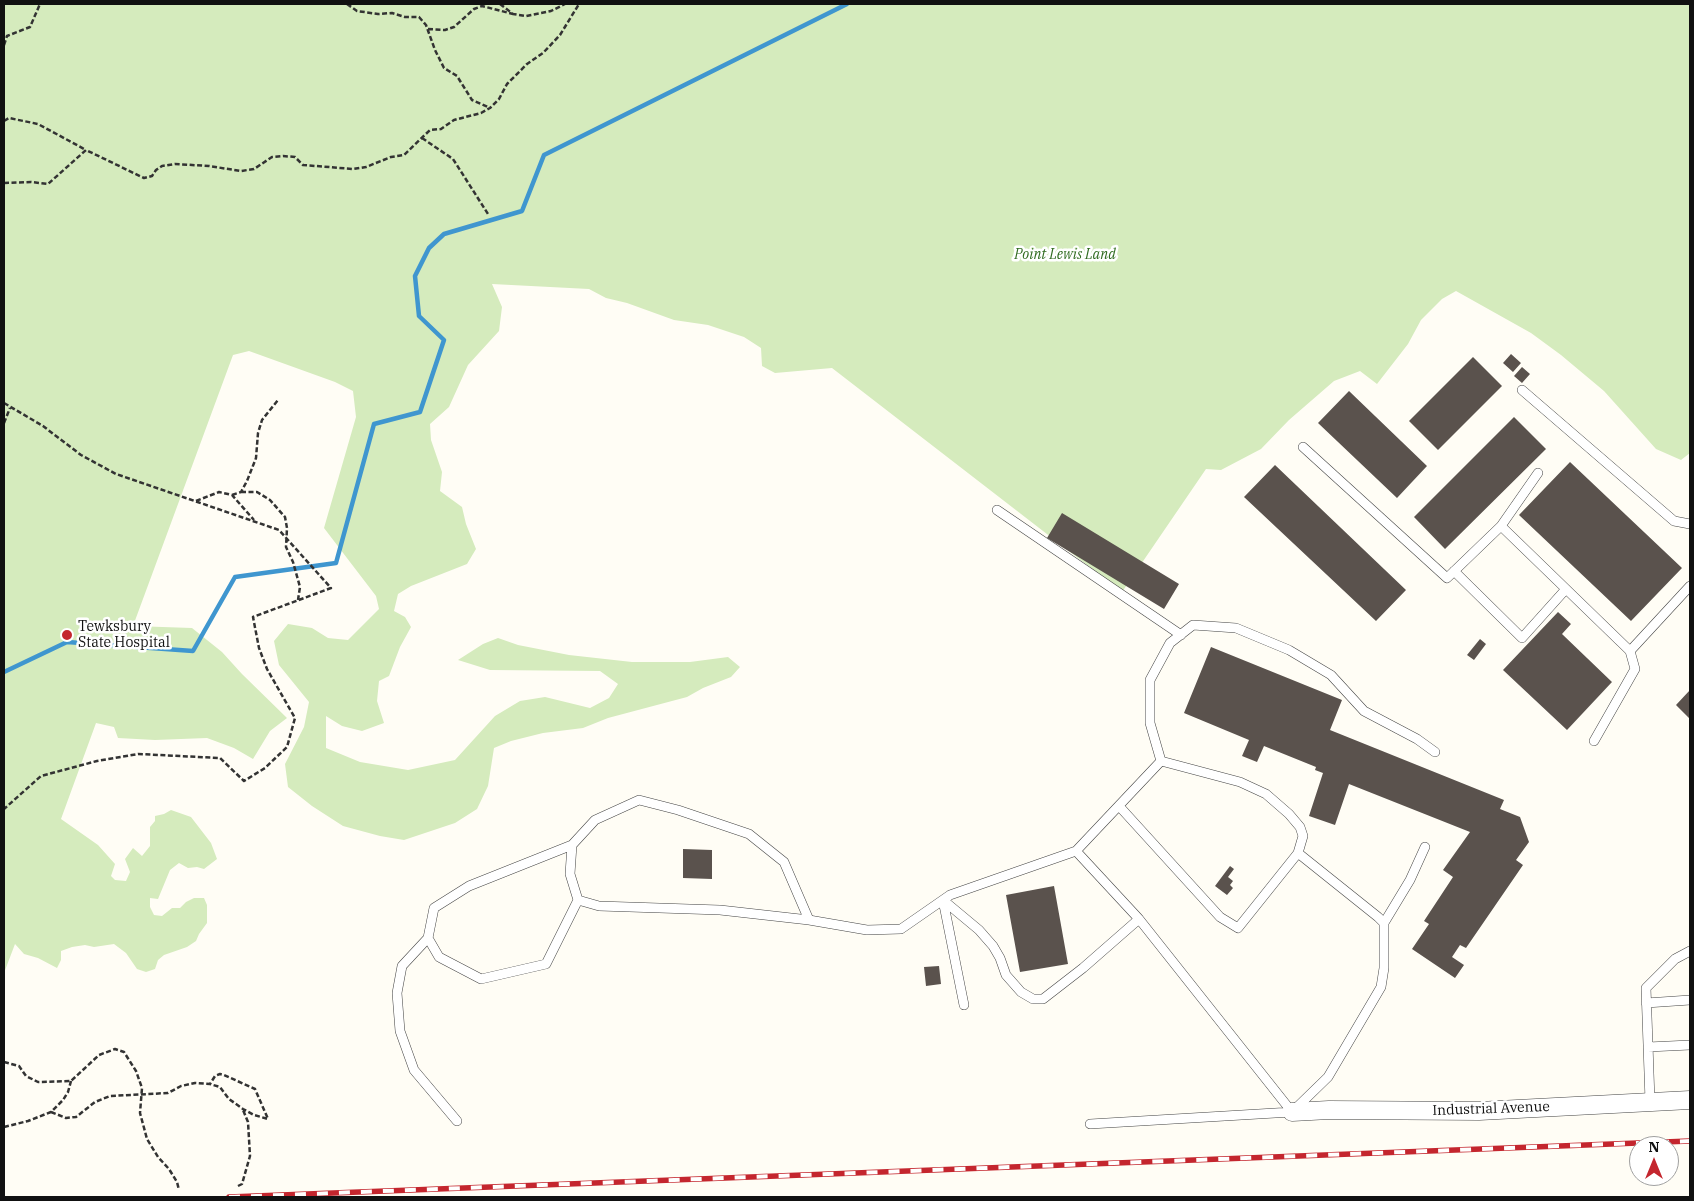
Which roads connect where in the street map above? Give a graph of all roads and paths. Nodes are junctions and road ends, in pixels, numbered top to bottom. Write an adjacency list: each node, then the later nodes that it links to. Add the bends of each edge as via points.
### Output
1 (40, 4): 8 (path, via 30,28 7,36)
2 (347, 4): 7 (path, via 357,11 418,17)
3 (500, 4): 6 (path)
4 (565, 4): 6 (path, via 552,11)
5 (579, 4): 9 (path, via 560,35 507,84)
6 (513, 14): 7 (path, via 482,6 474,9 454,28)
7 (428, 29): 9 (path, via 444,68 457,76 472,100)
8 (4, 45)
9 (490, 108): 13 (path, via 454,120 441,129 430,130)
10 (4, 116): 11 (path)
11 (10, 118): 12 (path); 14 (path, via 38,124)
12 (4, 121)
13 (422, 138): 14 (path, via 404,156 353,169 303,165 295,157 272,156 254,169 175,164 162,166 152,176 144,178); 16 (path, via 453,159)
14 (86, 150): 15 (path, via 48,184)
15 (4, 183)
16 (488, 214)
17 (1522, 390): 29 (lane, via 1674,521)
18 (278, 400): 24 (path, via 262,420 256,458)
19 (4, 403): 20 (path)
20 (10, 408): 21 (path); 26 (path, via 44,426 81,455 116,474)
21 (4, 423)
22 (1304, 447): 32 (lane, via 1447,578)
23 (1538, 473): 30 (lane)
24 (241, 492): 25 (path); 31 (path, via 257,492 270,500 285,517)
25 (232, 495): 26 (path, via 220,492); 28 (path)
26 (196, 501): 28 (path)
27 (997, 510): 36 (lane)
28 (255, 522): 31 (path, via 279,530)
29 (1690, 524)
30 (1501, 526): 32 (lane); 34 (lane)
31 (286, 538): 35 (path, via 286,547 300,586); 35 (path, via 330,588)
32 (1454, 571): 34 (lane, via 1522,638)
33 (1690, 586): 37 (lane)
34 (1566, 589): 37 (lane)
35 (298, 600): 42 (path, via 253,617 264,662 295,718 287,747 265,768 244,781 220,758 138,754 41,776)
36 (1181, 635): 39 (lane, via 1193,625 1236,628 1289,650 1331,675 1364,711); 40 (lane, via 1170,643 1150,680 1150,723)
37 (1630, 651): 38 (lane, via 1635,669)
38 (1594, 741)
39 (1435, 752)
40 (1162, 761): 41 (lane); 46 (lane, via 1240,782 1266,794 1300,827 1303,836)
41 (1119, 806): 45 (lane); 46 (lane, via 1220,918 1238,928)
42 (4, 809)
43 (572, 845): 47 (lane, via 570,874); 50 (lane, via 595,820 640,800 678,810 749,834 784,862); 52 (lane, via 470,886 434,908)
44 (1425, 847): 51 (lane)
45 (1076, 851): 48 (lane); 49 (lane)
46 (1298, 853): 51 (lane)
47 (578, 900): 50 (lane, via 599,906 720,910); 52 (lane, via 546,964 481,979 438,957)
48 (943, 900): 49 (lane, via 979,930 1000,958 1006,975 1021,992 1033,999 1043,999); 50 (lane, via 901,929 867,930); 56 (lane)
49 (1139, 919): 67 (lane)
50 (809, 920)
51 (1384, 924): 67 (lane, via 1381,987 1328,1077)
52 (428, 938): 68 (lane, via 402,966 397,993 400,1031 414,1070)
53 (1690, 951): 55 (lane, via 1675,959 1646,988)
54 (1690, 1000): 55 (lane)
55 (1646, 1003): 58 (lane)
56 (964, 1005)
57 (1690, 1046): 58 (lane)
58 (1648, 1047): 64 (lane)
59 (4, 1062): 60 (path, via 19,1066 26,1076 38,1082)
60 (71, 1081): 62 (path, via 99,1055 115,1049 124,1052 136,1071); 66 (path, via 63,1100)
61 (210, 1084): 62 (path, via 181,1086 168,1093); 65 (path, via 220,1087); 65 (path, via 220,1074 255,1089 268,1119)
62 (141, 1094): 66 (path, via 119,1095 95,1102 76,1117 66,1118); 72 (path, via 140,1113 147,1139 169,1168)
63 (1690, 1100): 64 (street, Industrial Avenue)
64 (1650, 1101): 67 (street, Industrial Avenue, via 1479,1111)
65 (243, 1109): 71 (path, via 248,1122 250,1156 242,1184)
66 (51, 1112): 70 (path)
67 (1292, 1112): 69 (lane)
68 (457, 1121)
69 (1090, 1124)
70 (4, 1127)
71 (238, 1186)
72 (179, 1190)

